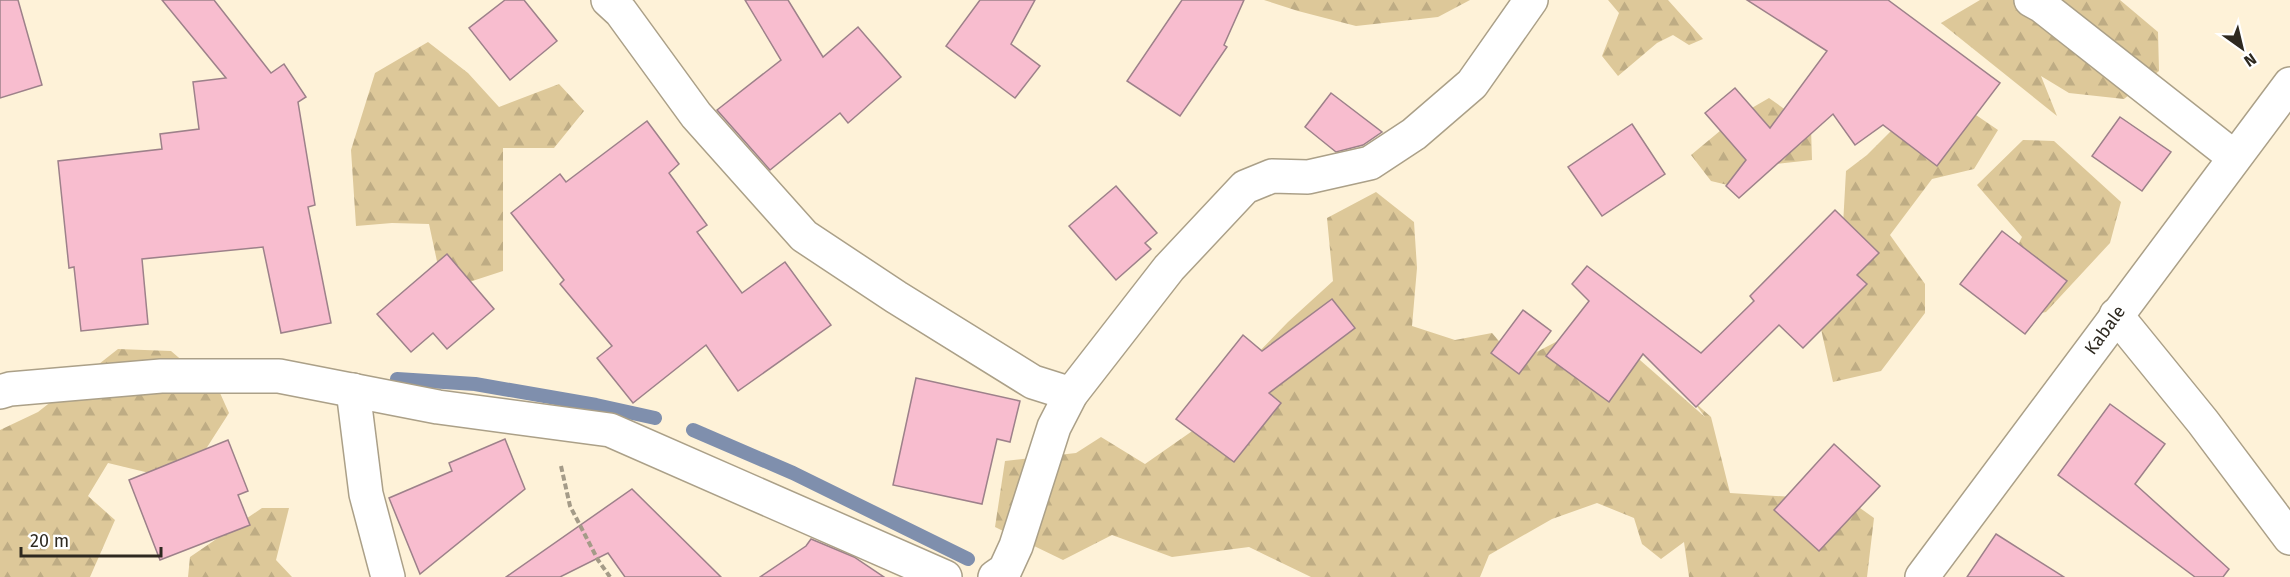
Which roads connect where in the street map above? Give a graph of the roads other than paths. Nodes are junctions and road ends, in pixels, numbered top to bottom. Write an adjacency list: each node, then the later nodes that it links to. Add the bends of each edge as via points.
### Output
1 (608, 0): 9 (street, via 621,12 696,115 804,236 1033,382)
2 (1531, 0): 9 (street, via 1472,84 1414,134 1370,163 1308,177 1272,176 1245,187 1169,268)
3 (2031, 0): 5 (street)
4 (2290, 84): 5 (street, Kabale)
5 (2234, 158): 6 (street, Kabale)
6 (2116, 315): 10 (street); 14 (street, Kabale)
7 (353, 390): 8 (street, via 279,376 161,376); 11 (street, via 366,494); 12 (street, via 438,407 610,430)
8 (0, 392)
9 (1071, 394): 13 (street, via 1054,427 1016,546 1005,570)
10 (2290, 538)
11 (388, 577)
12 (945, 577)
13 (995, 577)
14 (1922, 577)

